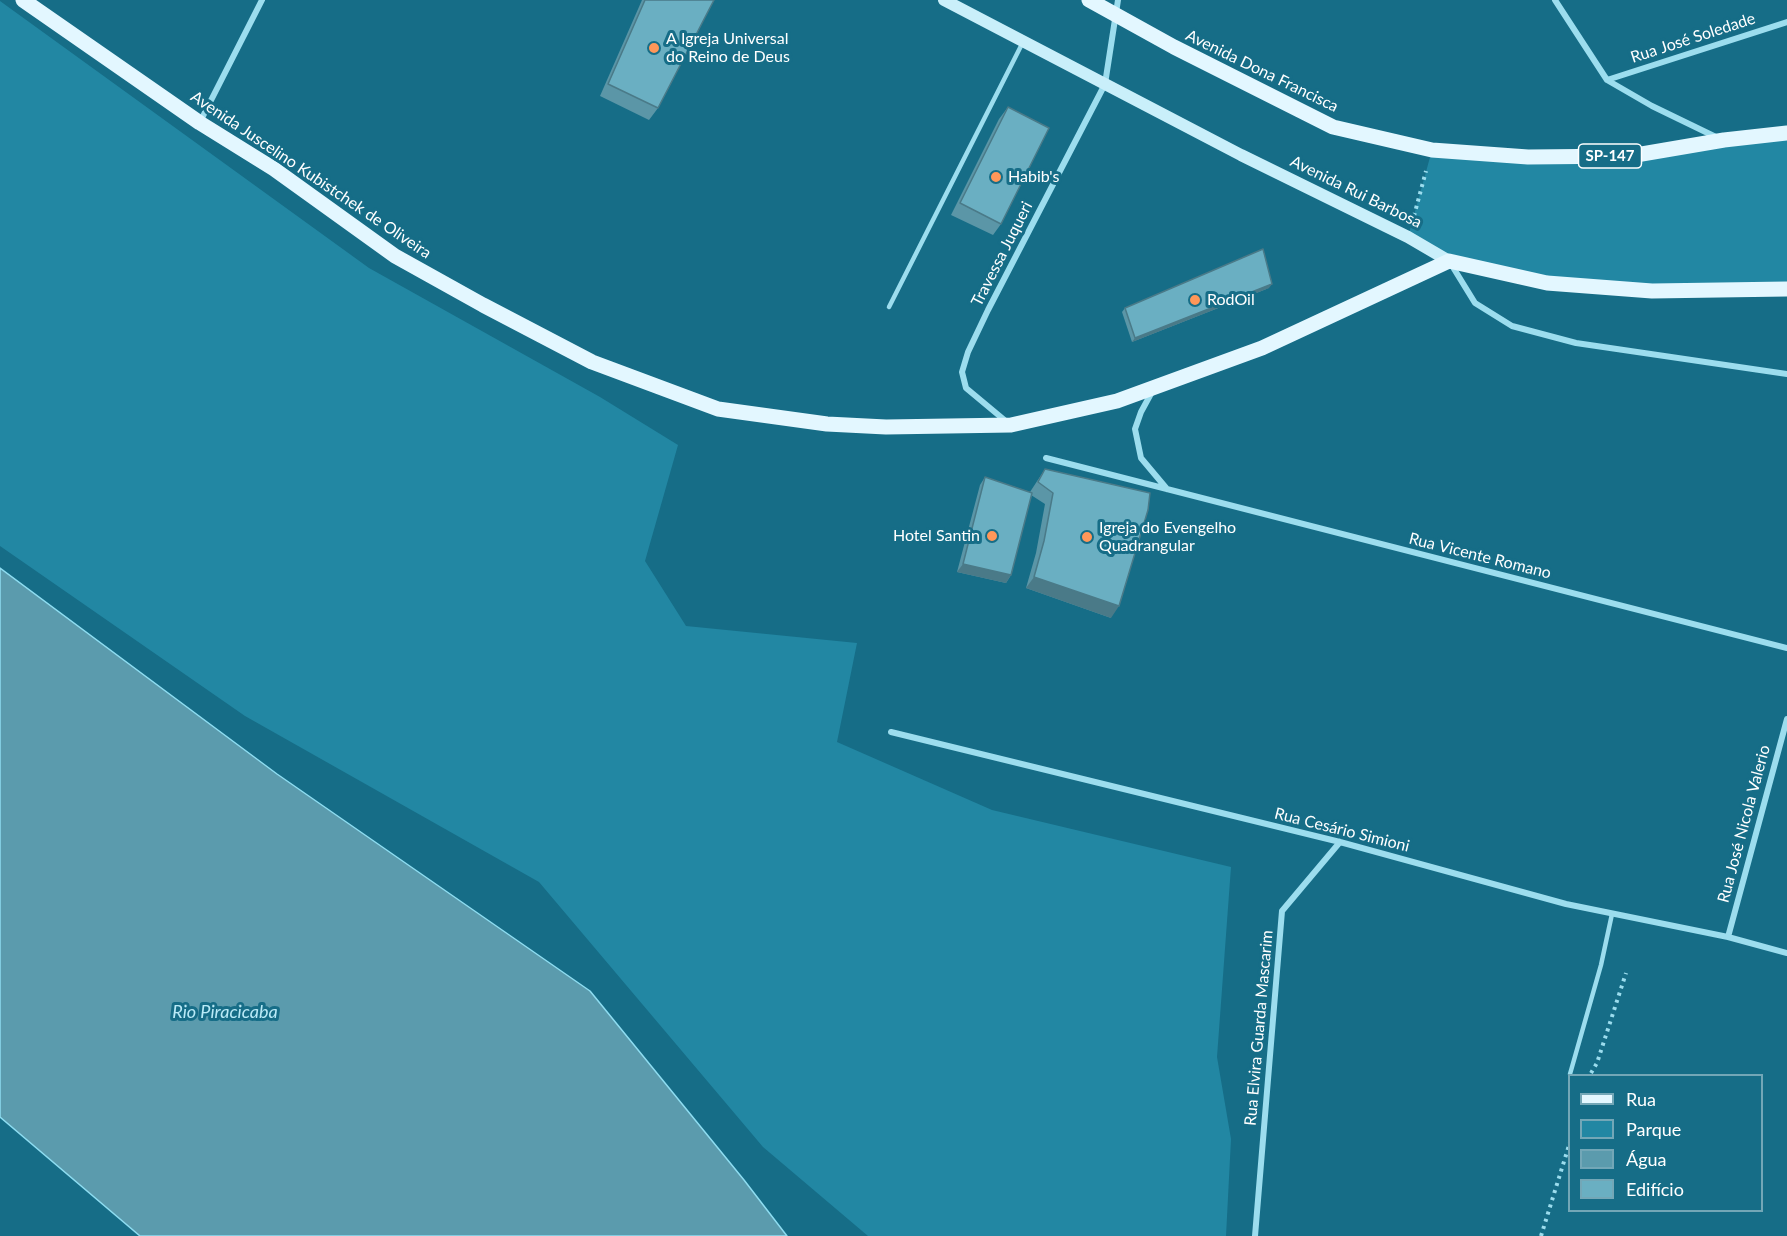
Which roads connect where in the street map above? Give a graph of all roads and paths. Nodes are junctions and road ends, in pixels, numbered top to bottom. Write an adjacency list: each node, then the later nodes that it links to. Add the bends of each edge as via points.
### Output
1 (23, 0): 11 (main road, Avenida Juscelino Kubistchek de Oliveira)
2 (262, 0): 11 (street)
3 (944, 0): 8 (main road, Avenida Rui Barbosa)
4 (1089, 0): 6 (main road, Avenida Dona Francisca / SP-147)
5 (1555, 0): 9 (street)
6 (1117, 7): 10 (street, Travessa Juqueri); 14 (main road, Avenida Dona Francisca / SP-147, via 1174,47 1333,127)
7 (1787, 22): 9 (street, Rua José Soledade)
8 (1023, 42): 10 (main road, Avenida Rui Barbosa); 18 (lane)
9 (1607, 80): 13 (street)
10 (1104, 84): 15 (main road, Avenida Rui Barbosa); 21 (street, Travessa Juqueri, via 988,310 962,372 966,388)
11 (200, 123): 21 (main road, Avenida Juscelino Kubistchek de Oliveira, via 274,169 395,256 483,305 592,362 718,409 886,427)
12 (1787, 132): 13 (main road, Avenida Dona Francisca / SP-147)
13 (1724, 140): 14 (main road, Avenida Dona Francisca / SP-147, via 1630,156 1528,157)
14 (1432, 150): 15 (path)
15 (1408, 237): 16 (main road, Avenida Rui Barbosa)
16 (1449, 261): 17 (main road, Avenida Rui Barbosa, via 1547,283 1652,291); 19 (street, via 1475,303 1512,326 1576,343); 20 (main road, Avenida Juscelino Kubistchek de Oliveira, via 1262,348)
17 (1787, 289)
18 (889, 307)
19 (1787, 374)
20 (1155, 387): 21 (main road, Avenida Juscelino Kubistchek de Oliveira, via 1116,401); 23 (street, via 1135,429 1142,458)
21 (1011, 425)
22 (1046, 458): 23 (street, Rua Vicente Romano)
23 (1167, 489): 24 (street, Rua Vicente Romano)
24 (1787, 648)
25 (1787, 719): 29 (street, Rua José Nicola Valerio)
26 (891, 732): 27 (street, Rua Cesário Simioni)
27 (1340, 842): 28 (street, Rua Cesário Simioni); 35 (street, Rua Elvira Guarda Mascarim, via 1282,911)
28 (1612, 914): 29 (street, Rua Cesário Simioni); 32 (lane)
29 (1728, 937): 30 (street, Rua Cesário Simioni)
30 (1787, 953)
31 (1626, 972): 33 (path)
32 (1570, 1074)
33 (1591, 1074)
34 (1568, 1145): 36 (path)
35 (1255, 1236)
36 (1541, 1236)

